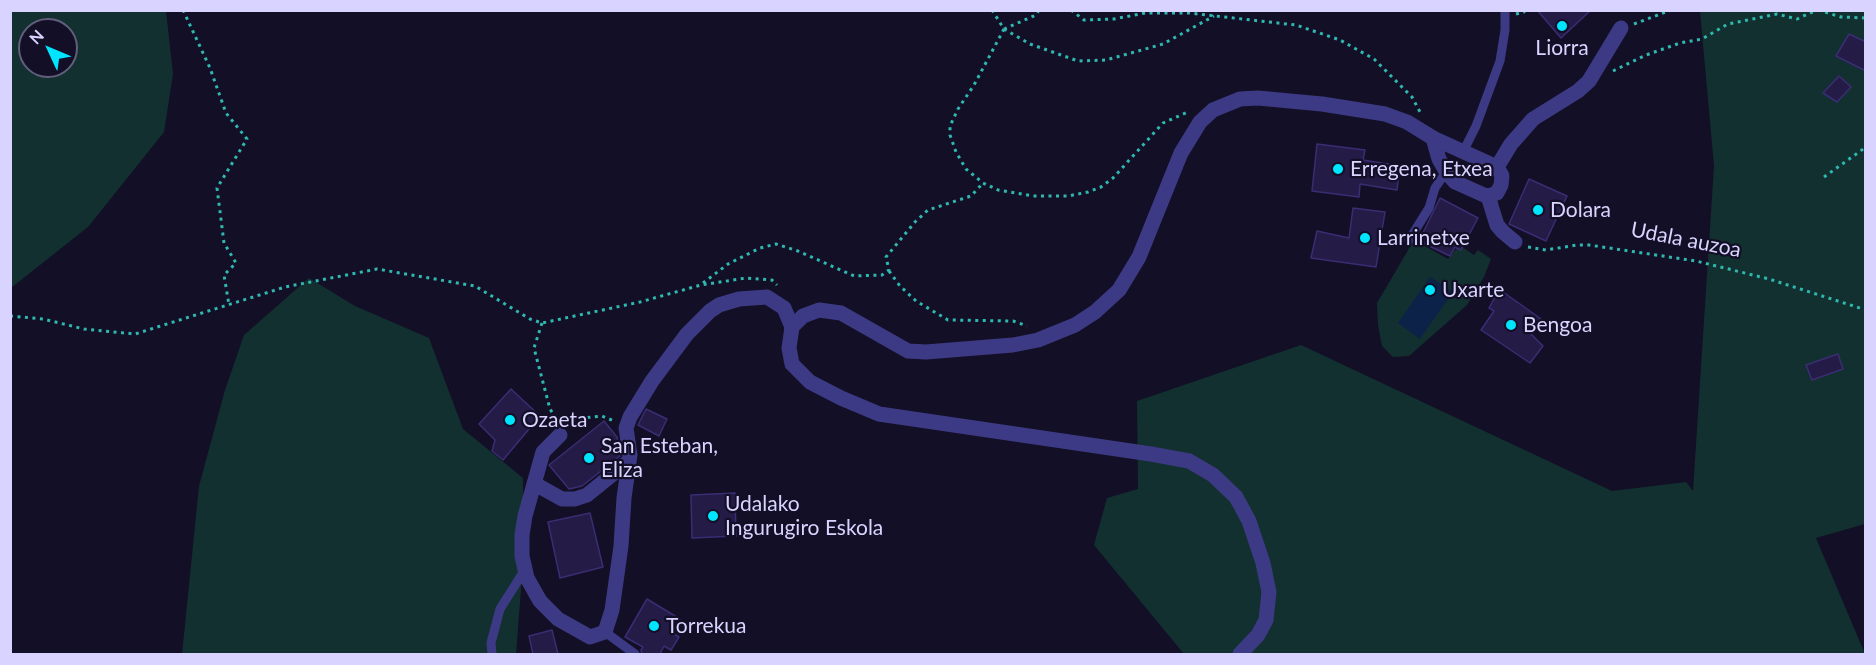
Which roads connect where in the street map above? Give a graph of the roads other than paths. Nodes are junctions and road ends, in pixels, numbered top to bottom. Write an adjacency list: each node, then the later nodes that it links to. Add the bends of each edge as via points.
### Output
1 (1505, 10): 4 (lane, via 1500,61)
2 (1621, 28): 5 (street, via 1589,81 1533,119 1510,144)
3 (1433, 138): 4 (street); 6 (street); 10 (street, via 1385,114 1322,104 1240,99 1213,110 1200,122 1181,153 1139,257 1119,290 1095,312 1054,335 1013,345 909,351 841,313 819,310 803,316)
4 (1463, 152): 5 (street)
5 (1497, 167): 7 (street, via 1501,185 1497,193)
6 (1446, 172): 7 (street, via 1455,182); 8 (lane)
7 (1488, 196): 9 (street, via 1497,225)
8 (1409, 240)
9 (1515, 242)
10 (792, 327): 12 (street, via 784,308 767,297 719,305 701,319 673,351 639,401 626,428); 18 (street, via 792,364 810,382 879,414 1189,461 1213,475 1236,496 1249,521 1269,592 1266,620)
11 (559, 428): 13 (street, via 543,452)
12 (629, 461): 13 (street, via 587,495 575,499 562,499); 15 (street, via 612,610)
13 (534, 484): 14 (street, via 522,535)
14 (524, 571): 15 (street, via 536,595 558,619 590,637); 16 (lane, via 500,609)
15 (605, 632): 17 (lane)
16 (492, 654)
17 (635, 654)
18 (1240, 654)

